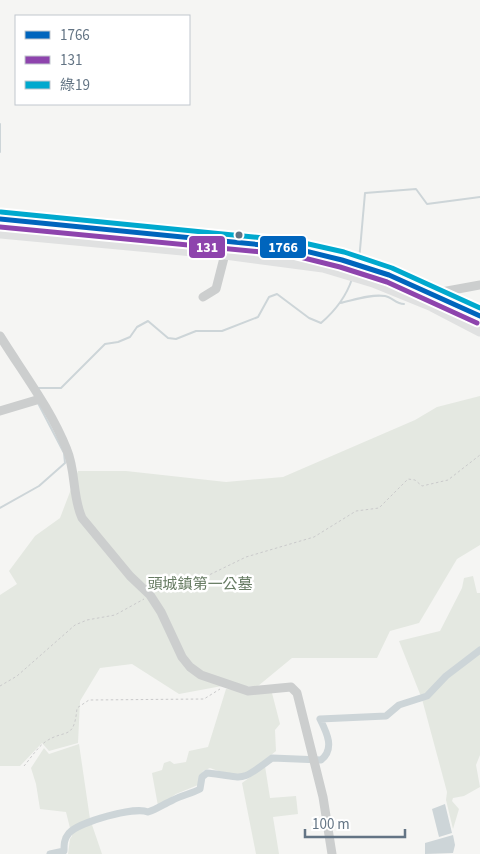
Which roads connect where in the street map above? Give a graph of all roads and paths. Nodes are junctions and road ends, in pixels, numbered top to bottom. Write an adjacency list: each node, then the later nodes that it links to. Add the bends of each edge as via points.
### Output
1 (0, 219): 3 (main road)
2 (0, 233): 4 (main road)
3 (218, 240): 4 (lane); 6 (main road, via 293,248 350,261)
4 (225, 254): 7 (lane, via 216,289); 9 (main road, via 296,263 373,282 432,306)
5 (480, 285): 6 (lane)
6 (436, 293): 8 (main road)
7 (203, 297)
8 (480, 316)
9 (480, 331)
10 (0, 336): 11 (lane)
11 (40, 398): 12 (lane); 14 (lane, via 68,450 82,518)
12 (0, 411)
13 (480, 455): 14 (path, via 448,480 422,486 408,479 379,508 356,511 314,537 246,557 209,575 174,583)
14 (150, 595): 15 (lane, via 190,667 200,675); 16 (path, via 115,615 75,624 17,676)
15 (226, 684): 17 (path, via 216,694 204,699 89,700 77,708 76,724 65,735 46,741); 18 (lane, via 248,691 291,687 297,693 318,775)
16 (0, 686)
17 (24, 766)
18 (332, 854)

